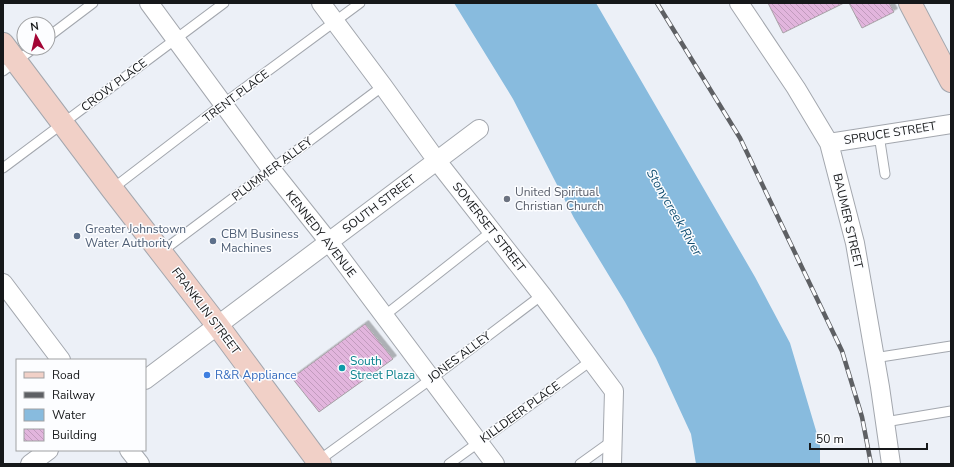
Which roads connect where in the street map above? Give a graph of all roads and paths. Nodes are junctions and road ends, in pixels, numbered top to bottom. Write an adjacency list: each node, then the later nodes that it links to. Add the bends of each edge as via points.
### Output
1 (92, 3): 9 (lane)
2 (149, 3): 10 (street, KENNEDY AVENUE)
3 (224, 3): 10 (lane, CROW PLACE)
4 (321, 3): 8 (street, SOMERSET STREET)
5 (360, 3): 8 (lane, TRENT PLACE)
6 (739, 3): 21 (street, BAUMER STREET)
7 (910, 3): 14 (street)
8 (335, 21): 15 (street, SOMERSET STREET); 16 (lane, TRENT PLACE)
9 (56, 31)
10 (175, 40): 16 (street, KENNEDY AVENUE); 17 (lane, CROW PLACE)
11 (3, 44): 13 (street, FRANKLIN STREET)
12 (23, 56): 13 (lane)
13 (10, 66): 17 (street, FRANKLIN STREET)
14 (951, 82)
15 (383, 86): 22 (street, SOMERSET STREET); 24 (lane, PLUMMER ALLEY)
16 (223, 104): 24 (street, KENNEDY AVENUE); 26 (lane, TRENT PLACE)
17 (63, 124): 23 (lane, CROW PLACE); 26 (street, FRANKLIN STREET)
18 (951, 124): 20 (street, SPRUCE STREET)
19 (479, 129): 22 (street, SOUTH STREET)
20 (879, 135): 21 (street, SPRUCE STREET); 25 (lane)
21 (829, 143): 35 (street, BAUMER STREET, via 855,243)
22 (437, 161): 27 (street, SOMERSET STREET); 28 (street, SOUTH STREET)
23 (3, 168)
24 (272, 169): 28 (street, KENNEDY AVENUE); 29 (lane, PLUMMER ALLEY)
25 (885, 174)
26 (112, 189): 29 (street, FRANKLIN STREET)
27 (492, 231): 31 (street, SOMERSET STREET); 32 (lane)
28 (329, 242): 32 (street, KENNEDY AVENUE); 33 (street, SOUTH STREET)
29 (161, 252): 33 (street, FRANKLIN STREET)
30 (3, 283): 36 (street)
31 (542, 295): 37 (street, SOMERSET STREET); 39 (lane, JONES ALLEY)
32 (384, 316): 39 (street, KENNEDY AVENUE)
33 (218, 326): 38 (street, SOUTH STREET); 46 (street, FRANKLIN STREET)
34 (951, 346): 35 (lane)
35 (874, 358): 41 (street, BAUMER STREET)
36 (60, 359)
37 (592, 360): 42 (street, SOMERSET STREET, via 614,391); 43 (lane, KILLDEER PLACE)
38 (146, 379)
39 (431, 379): 43 (street, KENNEDY AVENUE); 46 (lane, JONES ALLEY)
40 (951, 411): 41 (lane)
41 (885, 422): 53 (street, BAUMER STREET)
42 (612, 441): 51 (lane); 52 (street, SOMERSET STREET)
43 (478, 443): 49 (lane, KILLDEER PLACE); 50 (street, KENNEDY AVENUE)
44 (48, 451): 47 (street)
45 (130, 451): 48 (street)
46 (317, 463)
47 (30, 464)
48 (140, 464)
49 (448, 464)
50 (494, 464)
51 (580, 464)
52 (612, 464)
53 (891, 464)

